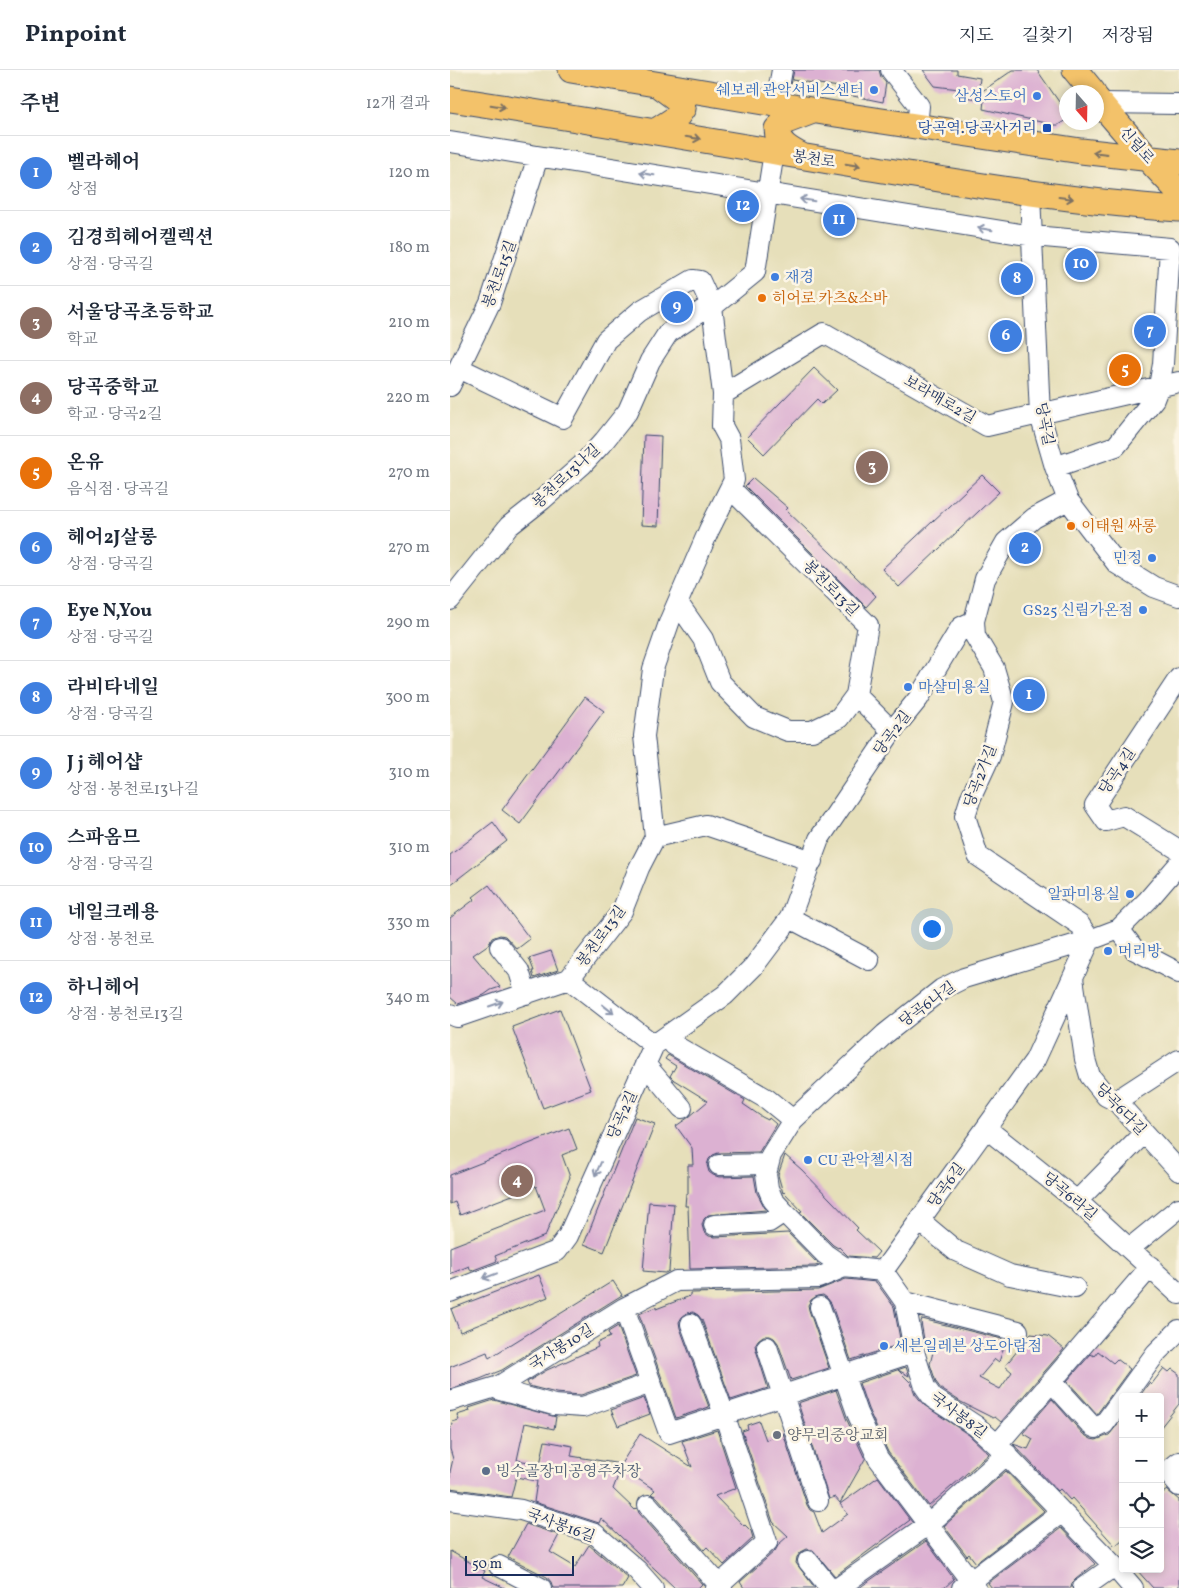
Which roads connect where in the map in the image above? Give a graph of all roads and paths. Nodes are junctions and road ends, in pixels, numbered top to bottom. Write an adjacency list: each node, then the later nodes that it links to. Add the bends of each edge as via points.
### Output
1 (571, 70): 5 (main road)
2 (782, 70): 9 (street)
3 (891, 70): 13 (street, via 919,106)
4 (1075, 70): 6 (main road, 신림로)
5 (651, 79): 9 (main road); 14 (main road, via 677,99 683,108 676,118)
6 (1087, 85)
7 (450, 99): 14 (main road, 봉천로, one-way to 14)
8 (1104, 99): 10 (street)
9 (776, 104): 12 (main road)
10 (1179, 104)
11 (1104, 106): 19 (main road, 신림로)
12 (813, 111): 13 (main road); 18 (main road, via 784,122 777,129 778,138 787,148)
13 (917, 127): 19 (main road, one-way to 13)
14 (656, 131): 16 (main road, 봉천로, one-way to 16)
15 (450, 142): 17 (street)
16 (774, 152): 18 (main road, 봉천로); 22 (street)
17 (538, 157): 22 (street, one-way to 17); 27 (street, 봉천로15길, via 490,303)
18 (803, 157): 23 (main road, 봉천로, one-way to 23)
19 (1149, 160): 20 (main road); 21 (main road, 신림로)
20 (1179, 162)
21 (1179, 192)
22 (767, 193): 25 (street, one-way to 22); 26 (street, via 755,272)
23 (1030, 194): 24 (main road, 봉천로, one-way to 24); 25 (street, 당곡길)
24 (1179, 209)
25 (1033, 236): 30 (street, via 1170,248); 32 (street, 당곡길)
26 (712, 307): 27 (street, via 700,280 693,280 640,311 606,340 563,418); 31 (street); 37 (street, 봉천로13나길, via 702,310 668,333 650,361 628,411 604,441 582,465 509,526)
27 (459, 368): 29 (street, 봉천로15길)
28 (1179, 382): 30 (street, 보라매로2길)
29 (450, 386)
30 (1159, 386): 32 (street, 보라매로2길); 33 (street, via 1154,399 1116,446)
31 (723, 394): 32 (street, 보라매로2길, via 824,333 987,426); 34 (street, via 722,426 729,439 734,480)
32 (1040, 415): 33 (street, 당곡길)
33 (1055, 468): 35 (street, 당곡길)
34 (731, 489): 38 (street, via 709,530); 41 (street, 봉천로13길, via 868,625)
35 (1068, 500): 36 (street, 당곡길, via 1117,564 1154,587); 39 (street, via 1034,518 1006,542 985,579)
36 (1179, 596)
37 (450, 600)
38 (678, 603): 41 (street, 봉천로13길, via 703,639 720,682 754,717 788,731 812,731 840,718); 43 (street, via 653,669 644,736)
39 (974, 621): 42 (street, 당곡2길, via 961,628 918,700); 49 (street, 당곡2가길, via 975,636 994,668 1004,702 990,756 965,816 978,856 1080,925)
40 (1179, 678): 44 (street, 당곡4길, via 1095,805 1106,820 1124,816)
41 (856, 695): 42 (street)
42 (892, 730): 45 (street, 당곡2길, via 819,839)
43 (655, 836): 45 (street, via 706,825); 54 (street, 봉천로13길, via 622,911)
44 (1179, 850)
45 (812, 861): 47 (street, 당곡2길)
46 (1179, 864): 48 (street)
47 (790, 918): 51 (street); 57 (street, 당곡2길, via 754,966 725,995)
48 (1119, 929): 49 (street); 52 (street, via 1135,950)
49 (1090, 940): 53 (street, 당곡6길); 62 (street, 당곡6나길, via 964,978 942,990 885,1034)
50 (500, 947): 55 (street, via 518,971)
51 (869, 960)
52 (1179, 973)
53 (1072, 978): 60 (street, 당곡6다길, via 1090,1076 1106,1096); 63 (street, 당곡6길, via 1035,1060)
54 (569, 979): 55 (street, 봉천로13길); 57 (street, 봉천로13길, one-way to 57)
55 (526, 994): 56 (street, 봉천로13길, one-way to 55, via 456,1018)
56 (450, 1014)
57 (660, 1040): 59 (street, 당곡2길); 62 (street, via 674,1044 767,1099)
58 (1179, 1060): 60 (street)
59 (645, 1064): 61 (street); 78 (street, 당곡2길, one-way to 78, via 568,1236 556,1250)
60 (1116, 1101): 64 (street, 당곡6다길)
61 (682, 1108)
62 (793, 1120): 65 (street, 당곡6나길)
63 (986, 1129): 68 (street, 당곡6라길); 71 (street, 당곡6길)
64 (1144, 1133): 67 (street, 당곡6다길); 68 (street)
65 (768, 1164): 66 (street); 70 (street, 당곡6나길, via 768,1188)
66 (719, 1165)
67 (1179, 1171)
68 (1077, 1201): 73 (street, 당곡6라길)
69 (1179, 1208): 73 (street)
70 (784, 1212): 72 (street, via 769,1222); 75 (street, 당곡6나길, via 825,1254)
71 (920, 1221): 76 (street, 당곡6길); 77 (street, via 956,1251 1010,1274)
72 (714, 1225)
73 (1130, 1248): 74 (street, 당곡6라길)
74 (1151, 1266): 79 (street, 당곡6라길); 89 (street)
75 (844, 1267): 76 (street); 82 (street, 국사봉10길, via 818,1278 676,1281)
76 (883, 1271): 80 (street, 국사봉8길)
77 (1075, 1288)
78 (450, 1292)
79 (1179, 1294)
80 (904, 1302): 85 (street); 87 (street, 국사봉8길)
81 (820, 1307): 88 (street)
82 (624, 1308): 90 (street); 91 (street, 국사봉10길)
83 (691, 1324): 96 (street)
84 (1179, 1330): 92 (street, via 1156,1353)
85 (1018, 1331)
86 (767, 1348): 93 (street)
87 (914, 1352): 88 (street); 97 (street, 국사봉8길, via 925,1387 933,1398 976,1426)
88 (844, 1375): 93 (street); 102 (street, via 878,1458)
89 (1052, 1382): 95 (street, via 1096,1428 1104,1424); 97 (street, 국사봉8길)
90 (651, 1383): 91 (street, via 583,1407 554,1405 500,1390); 96 (street, via 669,1433)
91 (499, 1386): 94 (street, 국사봉10길)
92 (1127, 1393)
93 (783, 1395): 96 (street); 99 (street)
94 (450, 1401)
95 (1119, 1403)
96 (724, 1414): 107 (street, via 767,1542)
97 (1002, 1450): 101 (street, 국사봉8길); 102 (street, 국사봉8길)
98 (450, 1500): 109 (street, 국사봉16길, via 521,1510 595,1534)
99 (818, 1501)
100 (648, 1505): 107 (street)
101 (1062, 1512): 105 (street, 국사봉8길); 106 (street)
102 (929, 1524): 106 (street); 111 (street)
103 (808, 1560): 110 (street)
104 (499, 1566): 108 (street)
105 (1114, 1566): 112 (street); 113 (street, 국사봉8길)
106 (970, 1586)
107 (719, 1587)
108 (541, 1588)
109 (653, 1588)
110 (830, 1588)
111 (838, 1588)
112 (1083, 1588)
113 (1133, 1588)

